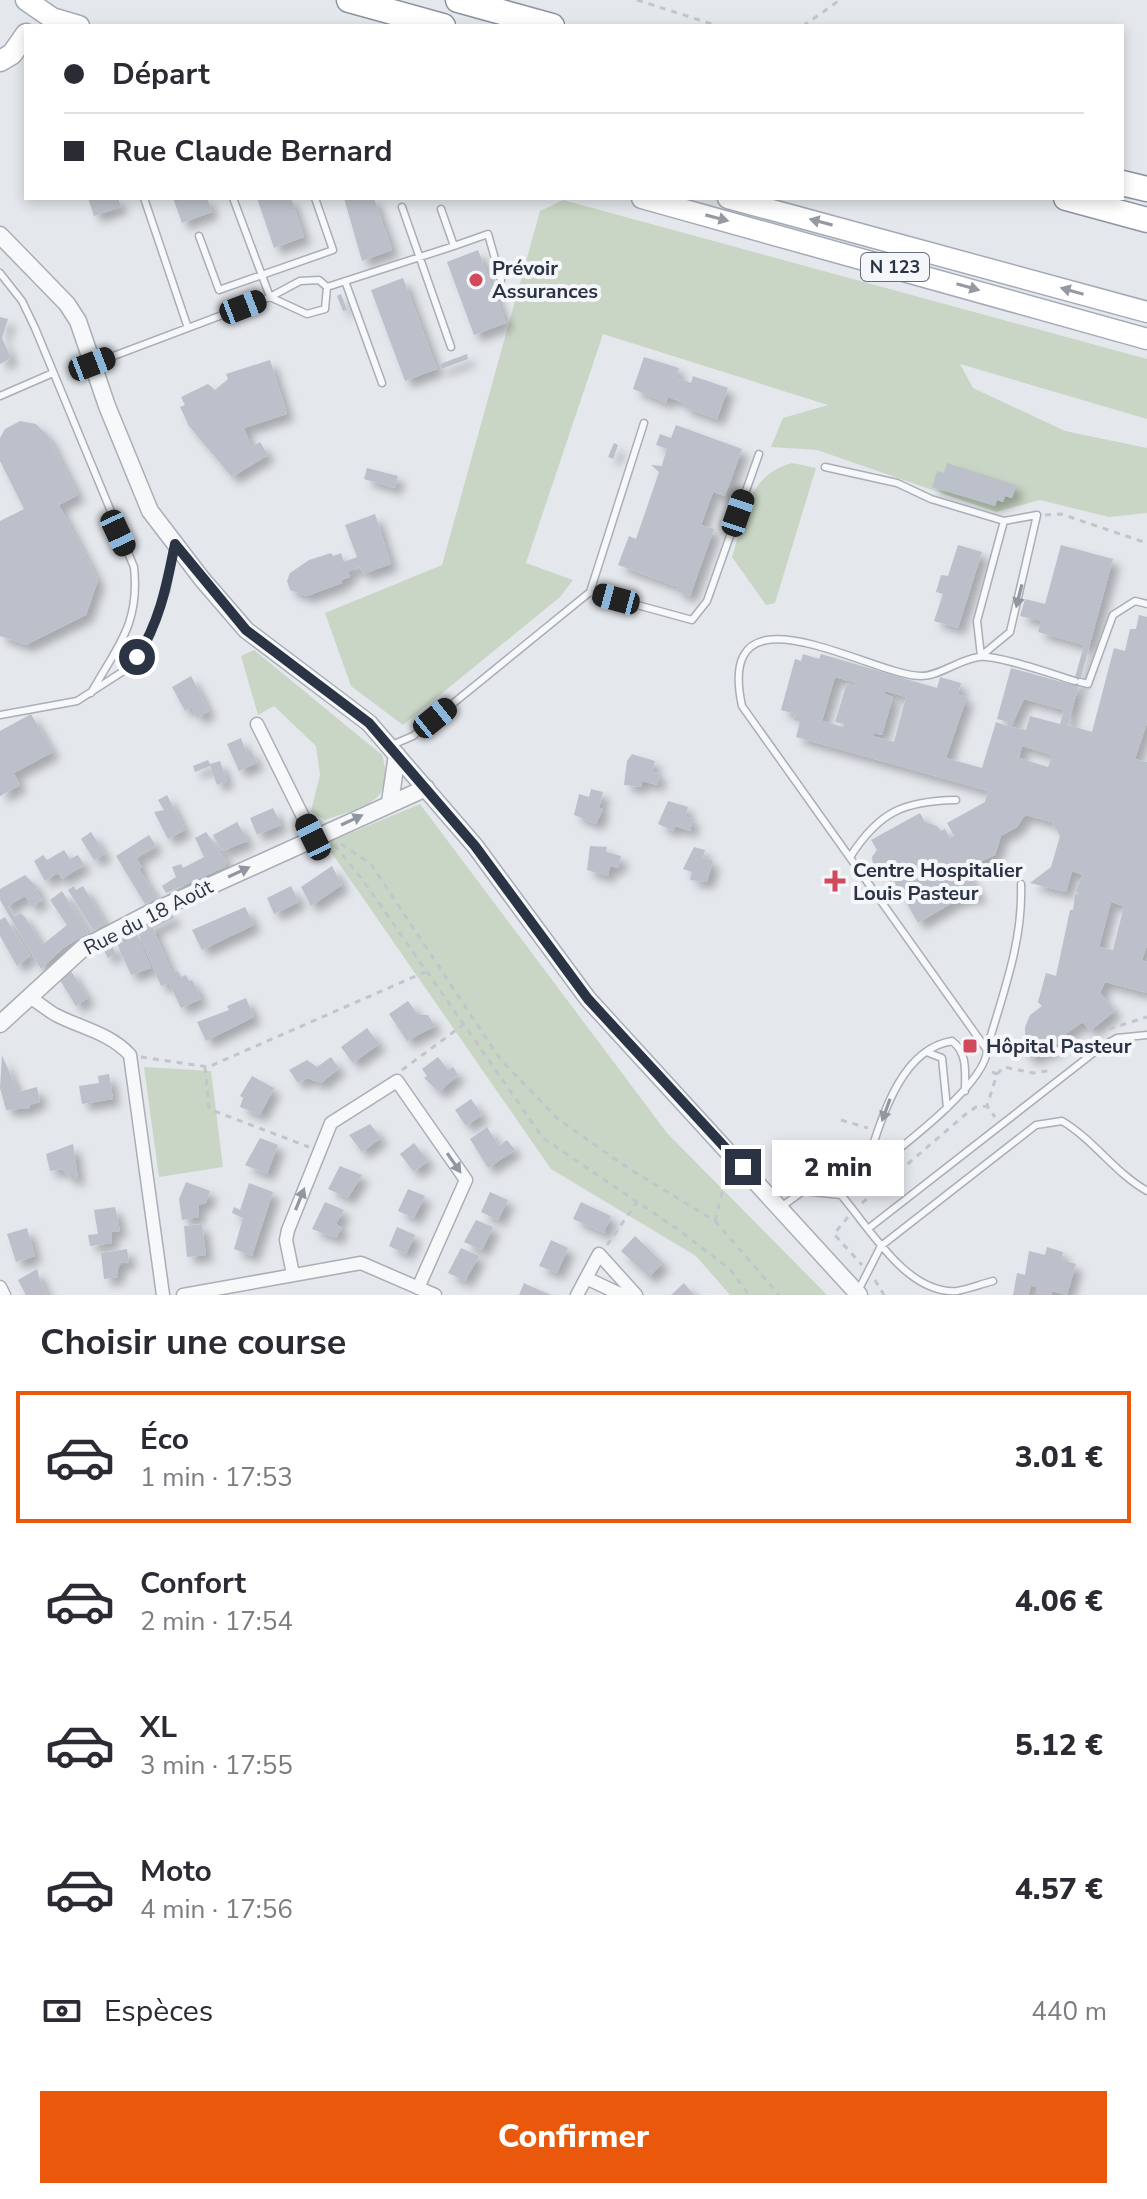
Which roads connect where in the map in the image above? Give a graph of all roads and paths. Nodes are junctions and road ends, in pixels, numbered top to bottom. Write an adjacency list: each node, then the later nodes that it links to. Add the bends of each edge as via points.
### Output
1 (26, 0): 6 (main road); 7 (main road, via 52,18)
2 (349, 0): 8 (highway)
3 (458, 0): 9 (highway)
4 (637, 0): 10 (path)
5 (840, 0): 11 (path)
6 (26, 24)
7 (72, 24)
8 (436, 24)
9 (545, 24)
10 (712, 24)
11 (806, 24)
12 (24, 39): 13 (main road)
13 (0, 61)
14 (1124, 183): 15 (highway)
15 (1147, 189)
16 (145, 200): 36 (lane)
17 (234, 200): 30 (lane)
18 (316, 200): 30 (lane, via 333,250)
19 (649, 200): 37 (main road, N 123, one-way to 37)
20 (735, 200): 35 (main road, N 123, one-way to 20)
21 (1073, 200): 24 (highway)
22 (402, 207): 28 (lane)
23 (441, 209): 27 (lane)
24 (1147, 220)
25 (0, 235): 39 (street, via 67,304)
26 (199, 236): 30 (lane, via 219,290)
27 (454, 246): 28 (lane); 31 (lane, via 488,234)
28 (419, 256): 32 (lane); 38 (lane)
29 (0, 273): 40 (lane, via 22,301)
30 (262, 276): 34 (lane)
31 (501, 280)
32 (345, 281): 33 (lane); 41 (lane)
33 (327, 287): 34 (lane, via 319,280 300,281); 34 (lane, via 325,309 307,314)
34 (270, 297): 36 (lane)
35 (1147, 312)
36 (188, 328): 39 (lane)
37 (1147, 339)
38 (451, 347)
39 (92, 364): 49 (street, via 150,511)
40 (53, 373): 42 (lane); 53 (lane, via 134,567 133,620)
41 (382, 383)
42 (0, 396)
43 (644, 423): 50 (lane)
44 (759, 454): 50 (lane, via 707,601 692,620)
45 (825, 467): 47 (lane, via 897,483)
46 (1037, 515): 47 (lane); 48 (path, via 1061,514); 52 (lane, one-way to 52, via 1010,632)
47 (1004, 521): 52 (lane, via 977,621)
48 (1147, 543)
49 (175, 544): 53 (lane, via 166,591 148,640 122,672); 56 (street, via 246,630 369,723)
50 (590, 592): 56 (lane)
51 (1147, 604): 52 (lane, via 1135,601 1113,615 1088,684)
52 (981, 656): 61 (lane, via 921,676 776,638 746,652 737,683 742,706)
53 (91, 693): 54 (lane, via 77,701)
54 (0, 715)
55 (257, 724): 60 (street)
56 (393, 750): 57 (street); 59 (street)
57 (426, 788): 59 (street, Rue du 18 Août); 82 (street, via 588,999)
58 (956, 800): 61 (lane, via 908,805 872,825)
59 (390, 802): 60 (street, Rue du 18 Août, one-way to 59)
60 (319, 835): 63 (path, via 367,886); 64 (street, Rue du 18 Août, one-way to 60, via 83,948); 88 (path, via 371,864 500,1059 558,1119)
61 (850, 857): 70 (lane)
62 (1021, 884): 70 (lane, via 1014,955)
63 (425, 972): 67 (path); 74 (path)
64 (29, 997): 66 (street, Rue du 18 Août); 72 (street, via 121,1045)
65 (1147, 1017): 68 (path)
66 (0, 1024)
67 (463, 1025): 77 (path, via 403,1067); 86 (path, via 543,1138)
68 (1105, 1032)
69 (1147, 1035): 73 (lane, via 1117,1038)
70 (986, 1044): 75 (lane)
71 (927, 1053): 78 (lane, via 939,1043 952,1041 960,1047); 79 (lane, via 942,1058); 83 (lane, one-way to 83, via 898,1079)
72 (130, 1055): 74 (path); 100 (street)
73 (1088, 1056): 76 (path, via 1050,1072 1004,1067); 80 (lane)
74 (205, 1067): 81 (path, via 209,1109)
75 (982, 1068): 76 (path); 78 (lane)
76 (997, 1074): 80 (path, via 987,1106)
77 (397, 1081): 81 (street, via 331,1123); 96 (street, one-way to 96, via 466,1180)
78 (965, 1093): 79 (lane)
79 (947, 1108): 83 (lane)
80 (1002, 1127): 89 (lane)
81 (320, 1151): 92 (street, one-way to 81, via 286,1240)
82 (743, 1167): 87 (street); 88 (path, via 725,1181)
83 (861, 1178): 85 (lane)
84 (1147, 1191): 90 (lane, via 1080,1131 1062,1121 1036,1125)
85 (841, 1195): 87 (lane, via 803,1191); 89 (lane)
86 (637, 1202): 91 (path); 106 (path, via 730,1269)
87 (781, 1208): 98 (street)
88 (715, 1221): 107 (path)
89 (869, 1228): 90 (lane)
90 (881, 1246): 94 (lane, via 923,1285 954,1291); 98 (lane)
91 (599, 1254): 93 (street); 105 (street)
92 (293, 1274): 96 (street, via 361,1263); 97 (street)
93 (586, 1278): 103 (street); 104 (street)
94 (993, 1281)
95 (0, 1287): 99 (street)
96 (418, 1288): 102 (street)
97 (254, 1289): 101 (street)
98 (858, 1294)
99 (4, 1295)
100 (163, 1295)
101 (183, 1295)
102 (435, 1295)
103 (577, 1295)
104 (622, 1295)
105 (636, 1295)
106 (749, 1295)
107 (779, 1295)

